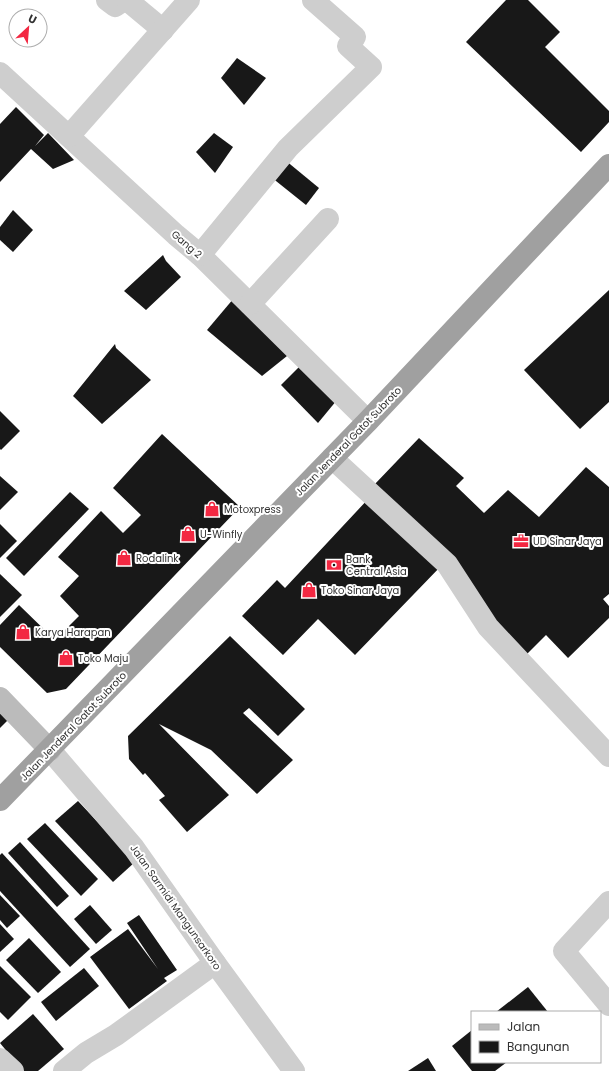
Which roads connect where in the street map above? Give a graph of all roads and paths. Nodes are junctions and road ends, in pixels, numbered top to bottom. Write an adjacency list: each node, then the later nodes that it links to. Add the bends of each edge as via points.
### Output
1 (107, 0): 2 (street, via 115,6)
2 (124, 0)
3 (127, 0): 6 (street)
4 (190, 0): 6 (street)
5 (313, 0): 11 (street, via 356,37 348,46 372,67 288,148)
6 (163, 30): 8 (street)
7 (0, 73): 8 (street, Gang 2)
8 (69, 136): 11 (street, Gang 2)
9 (609, 165): 13 (highway, Jalan Jenderal Gatot Subroto)
10 (328, 219): 12 (street)
11 (200, 255): 12 (street, Gang 2)
12 (250, 304): 13 (street, Gang 2)
13 (368, 421): 14 (highway, Jalan Jenderal Gatot Subroto)
14 (332, 458): 16 (highway, Jalan Jenderal Gatot Subroto); 17 (street, via 447,564 481,619)
15 (0, 698): 16 (main road)
16 (50, 750): 18 (highway, Jalan Jenderal Gatot Subroto); 20 (street, Jalan Sarmidi Mangunsarkoro, via 134,848)
17 (609, 756)
18 (0, 800)
19 (609, 902): 21 (street, via 564,952)
20 (215, 963): 24 (street); 25 (street, Jalan Sarmidi Mangunsarkoro)
21 (609, 1005)
22 (0, 1059): 23 (street)
23 (13, 1071)
24 (64, 1071)
25 (294, 1071)

